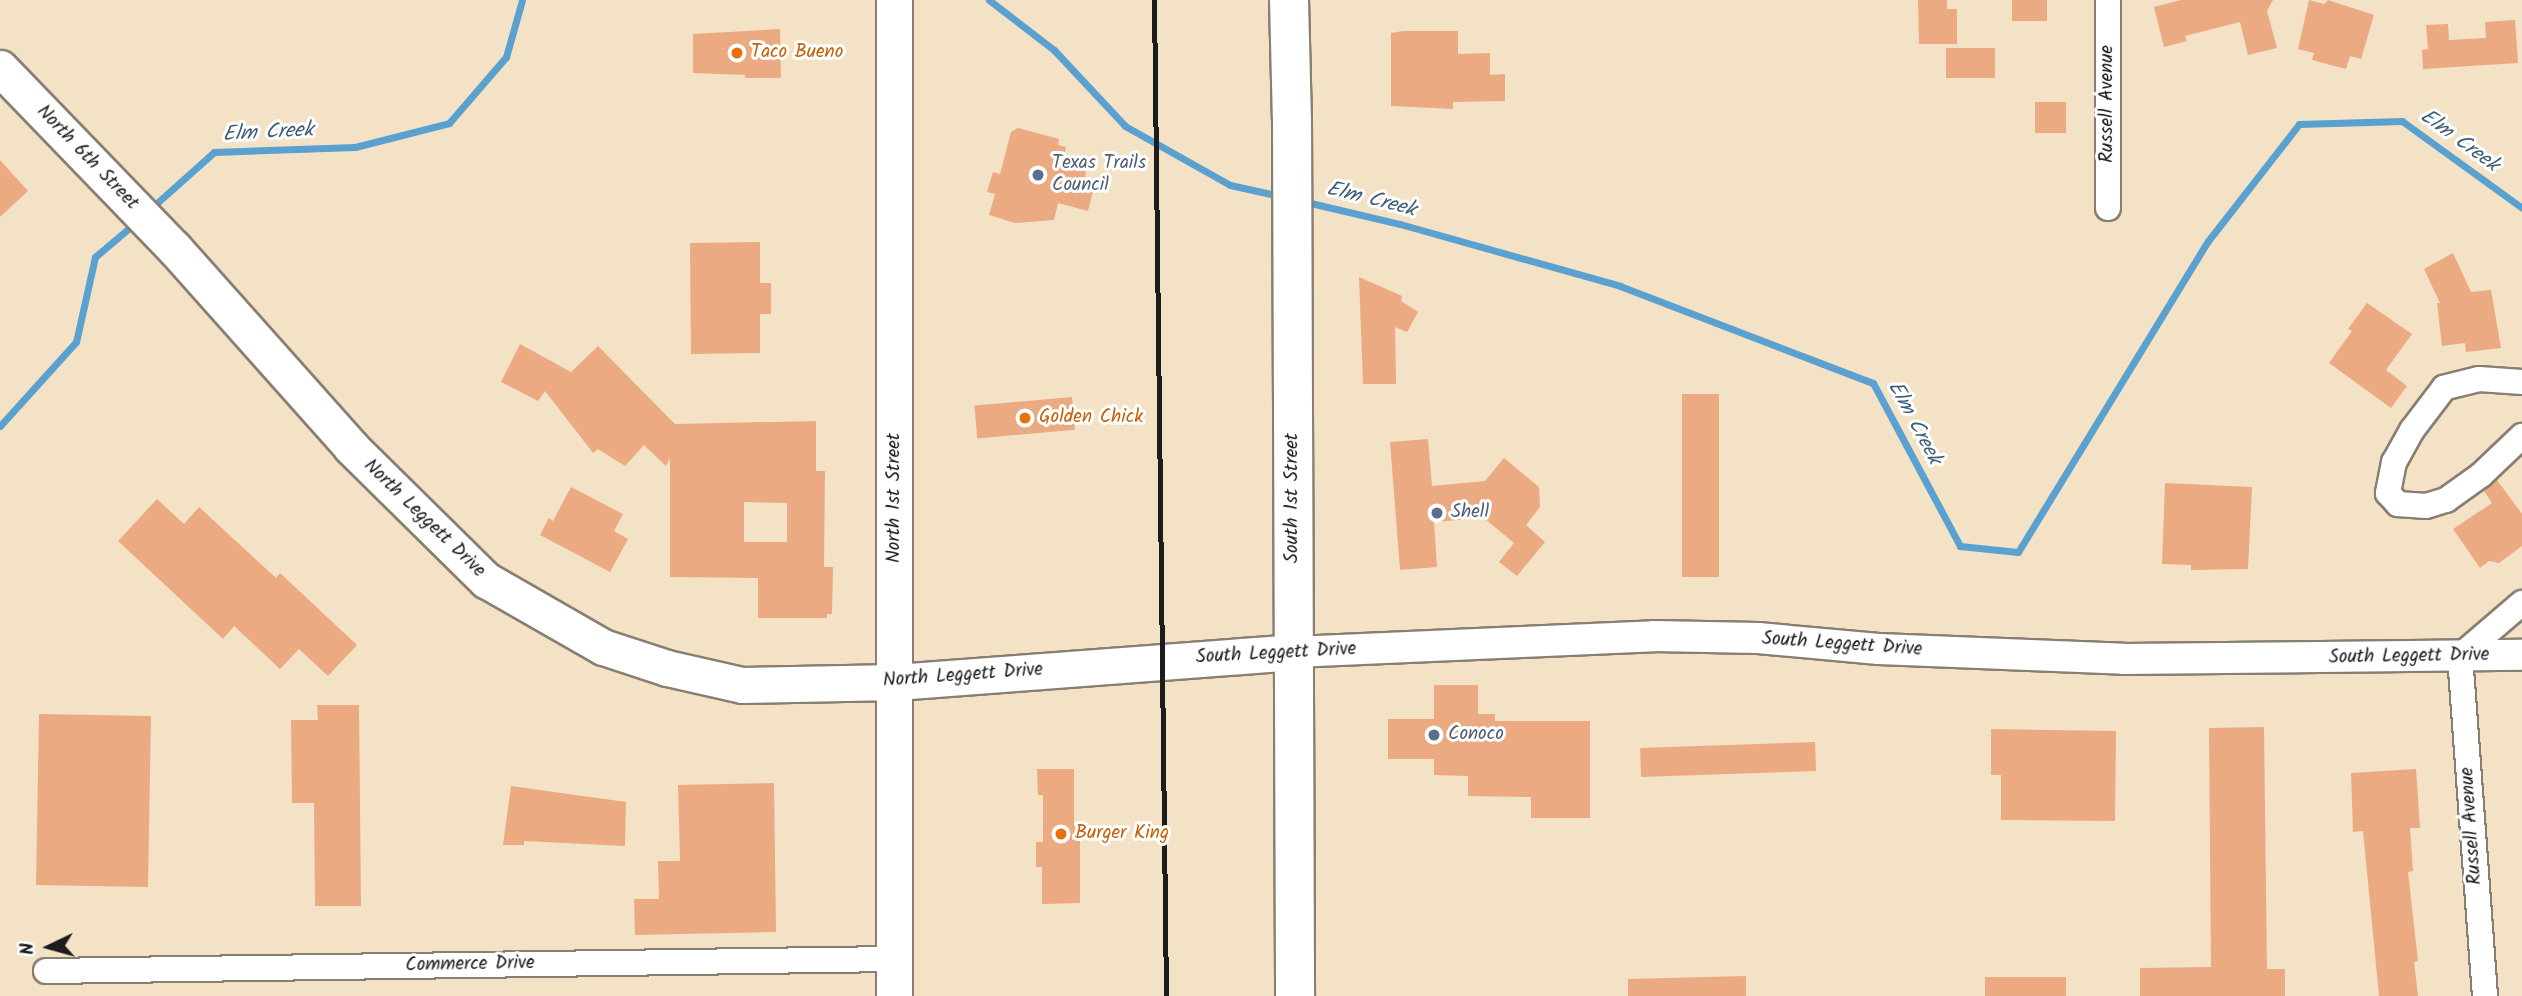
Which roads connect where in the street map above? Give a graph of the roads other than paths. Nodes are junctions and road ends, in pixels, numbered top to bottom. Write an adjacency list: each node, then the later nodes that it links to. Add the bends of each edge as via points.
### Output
1 (1289, 0): 10 (main road, South 1st Street)
2 (2108, 0): 5 (street, Russell Avenue)
3 (894, 4): 14 (main road, North 1st Street)
4 (0, 68): 6 (main road, North 6th Street)
5 (2108, 208)
6 (174, 248): 14 (main road, North Leggett Drive, via 351,447 486,580 603,647 667,668 742,685)
7 (2522, 382): 8 (street, via 2479,379 2444,388 2394,462 2388,493 2398,504 2426,506 2445,500 2481,475)
8 (2522, 436)
9 (2522, 603): 12 (street)
10 (1294, 652): 12 (street, South Leggett Drive, via 1654,636 2124,659); 13 (main road, South Leggett Drive); 18 (main road, South 1st Street)
11 (2522, 654): 12 (street, South Leggett Drive)
12 (2460, 656): 19 (street, Russell Avenue)
13 (1163, 661): 14 (main road, North Leggett Drive)
14 (896, 682): 15 (main road, North 1st Street)
15 (894, 958): 16 (street, Commerce Drive); 17 (main road, North 1st Street)
16 (46, 971)
17 (894, 996)
18 (1295, 996)
19 (2485, 996)

